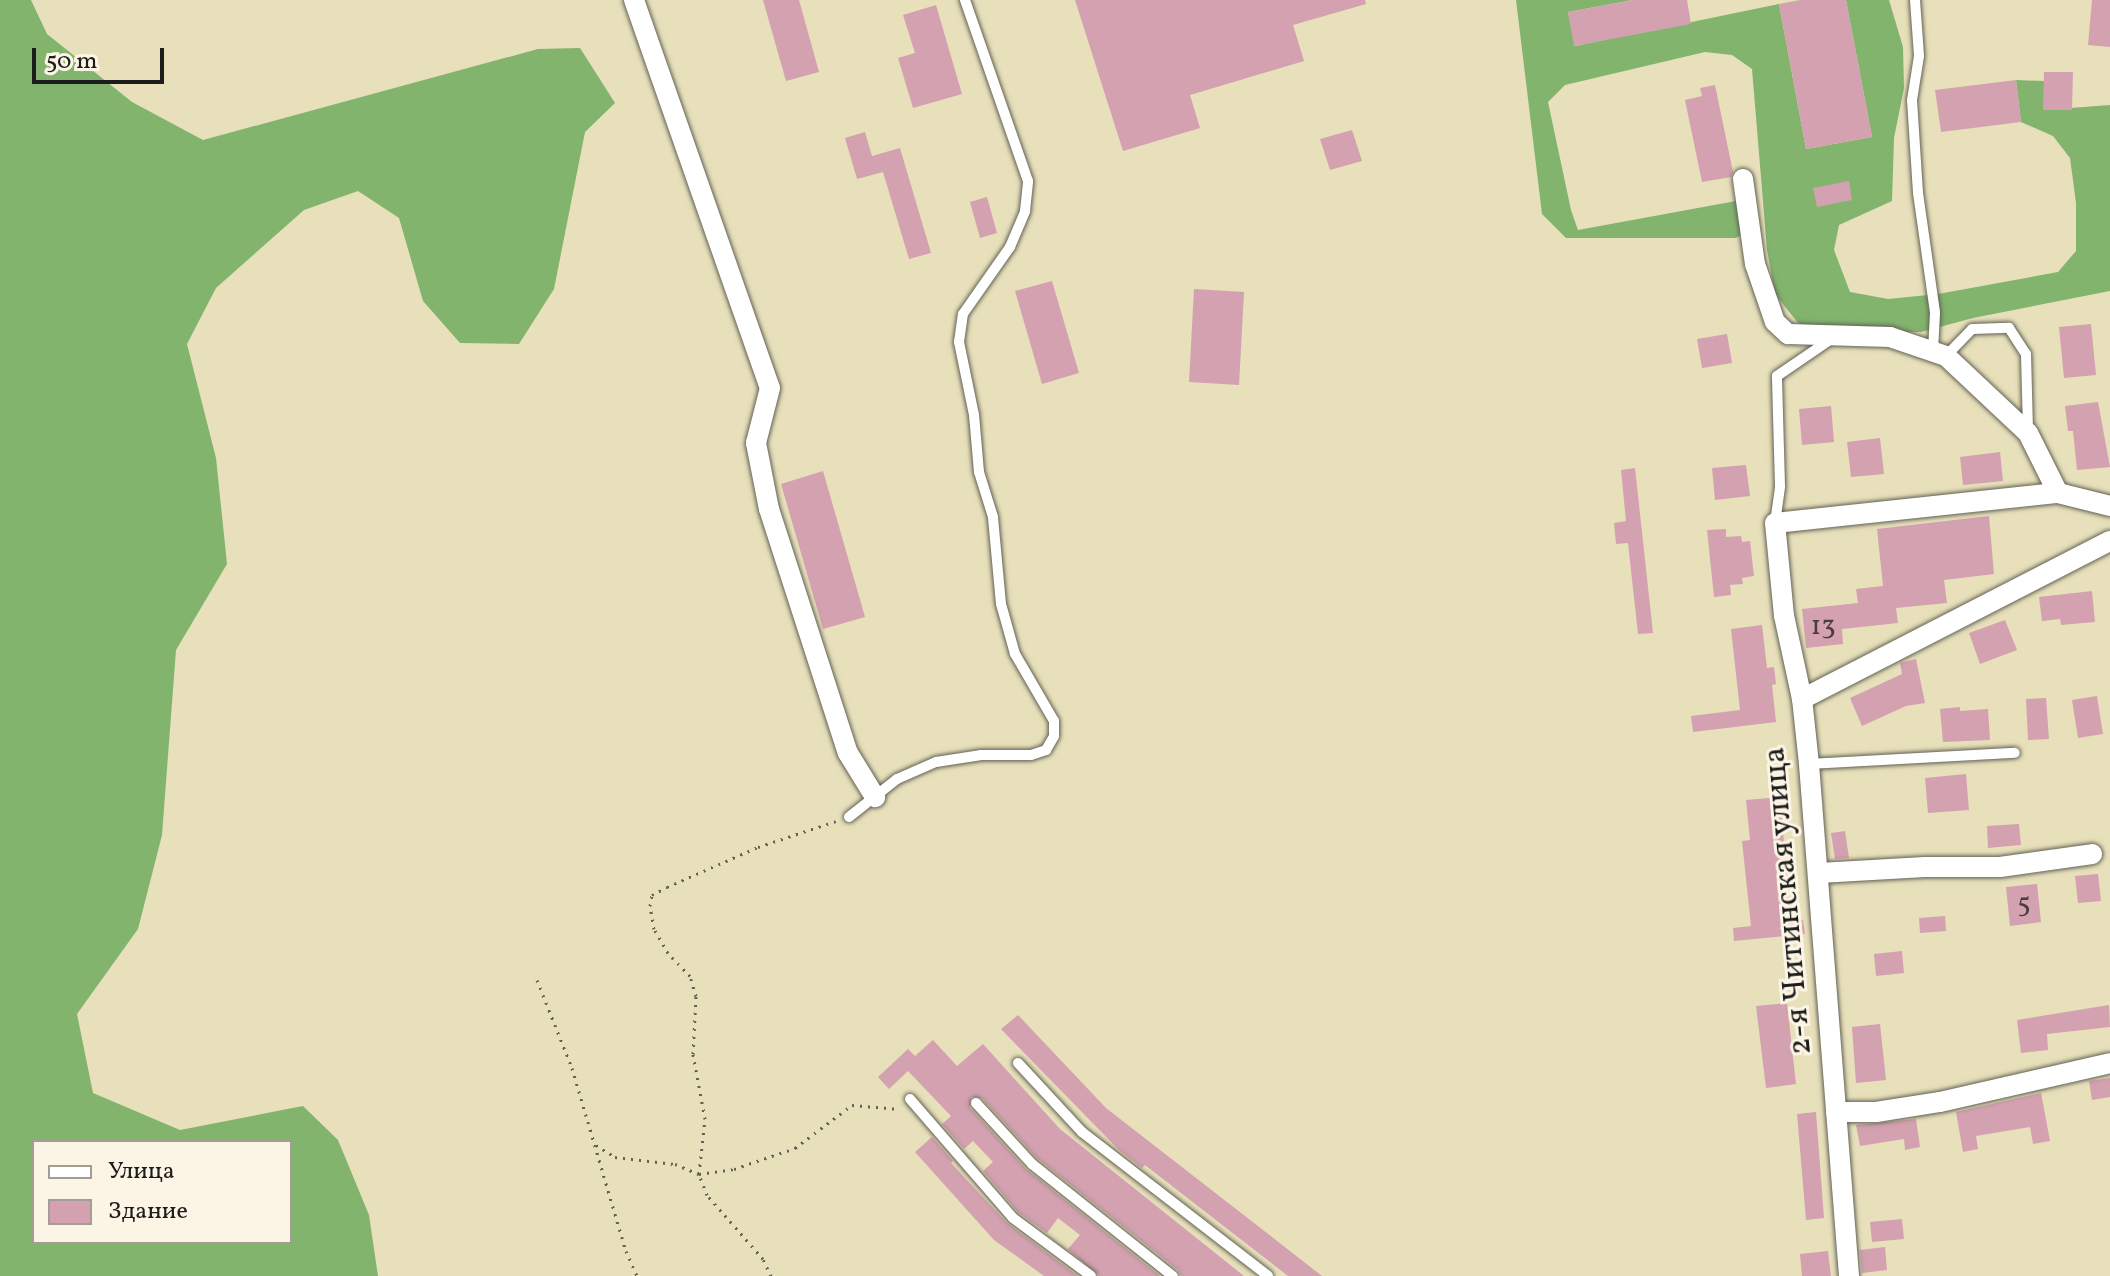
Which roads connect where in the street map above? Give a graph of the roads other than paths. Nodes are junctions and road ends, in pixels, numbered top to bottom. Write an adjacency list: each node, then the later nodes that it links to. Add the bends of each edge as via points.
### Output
1 (634, 0): 15 (street, via 770,388 756,443 769,509 848,753)
2 (965, 0): 15 (lane, via 1028,181 1025,211 1010,247 963,314 959,342 979,472 993,517 1001,604 1015,654 1054,721 1054,736 1046,750 1031,755 936,762 897,779)
3 (1915, 0): 6 (lane, via 1919,56 1912,100 1918,193)
4 (1743, 179): 5 (street, via 1755,264 1775,322 1788,334)
5 (1833, 337): 6 (street, via 1890,337); 10 (lane, via 1777,376 1780,486)
6 (1940, 354): 7 (street); 7 (lane, via 1972,329 2009,328 2026,354)
7 (2028, 433): 8 (street)
8 (2058, 493): 9 (street); 10 (street)
9 (2110, 506)
10 (1775, 523): 12 (street, 2-я Читинская улица, via 1784,616)
11 (2110, 541): 12 (street)
12 (1802, 699): 14 (street, 2-я Читинская улица)
13 (2015, 753): 14 (lane)
14 (1809, 764): 18 (street, 2-я Читинская улица)
15 (875, 797): 16 (lane)
16 (849, 817)
17 (2092, 854): 18 (street, via 2000,867)
18 (1819, 873): 23 (street, 2-я Читинская улица)
19 (1018, 1063): 26 (lane, via 1082,1132)
20 (2110, 1063): 23 (street, via 1940,1102)
21 (910, 1099): 24 (lane, via 1013,1218)
22 (976, 1103): 25 (lane, via 1032,1164)
23 (1836, 1112): 27 (street, 2-я Читинская улица)
24 (1091, 1276)
25 (1173, 1276)
26 (1268, 1276)
27 (1849, 1276)

